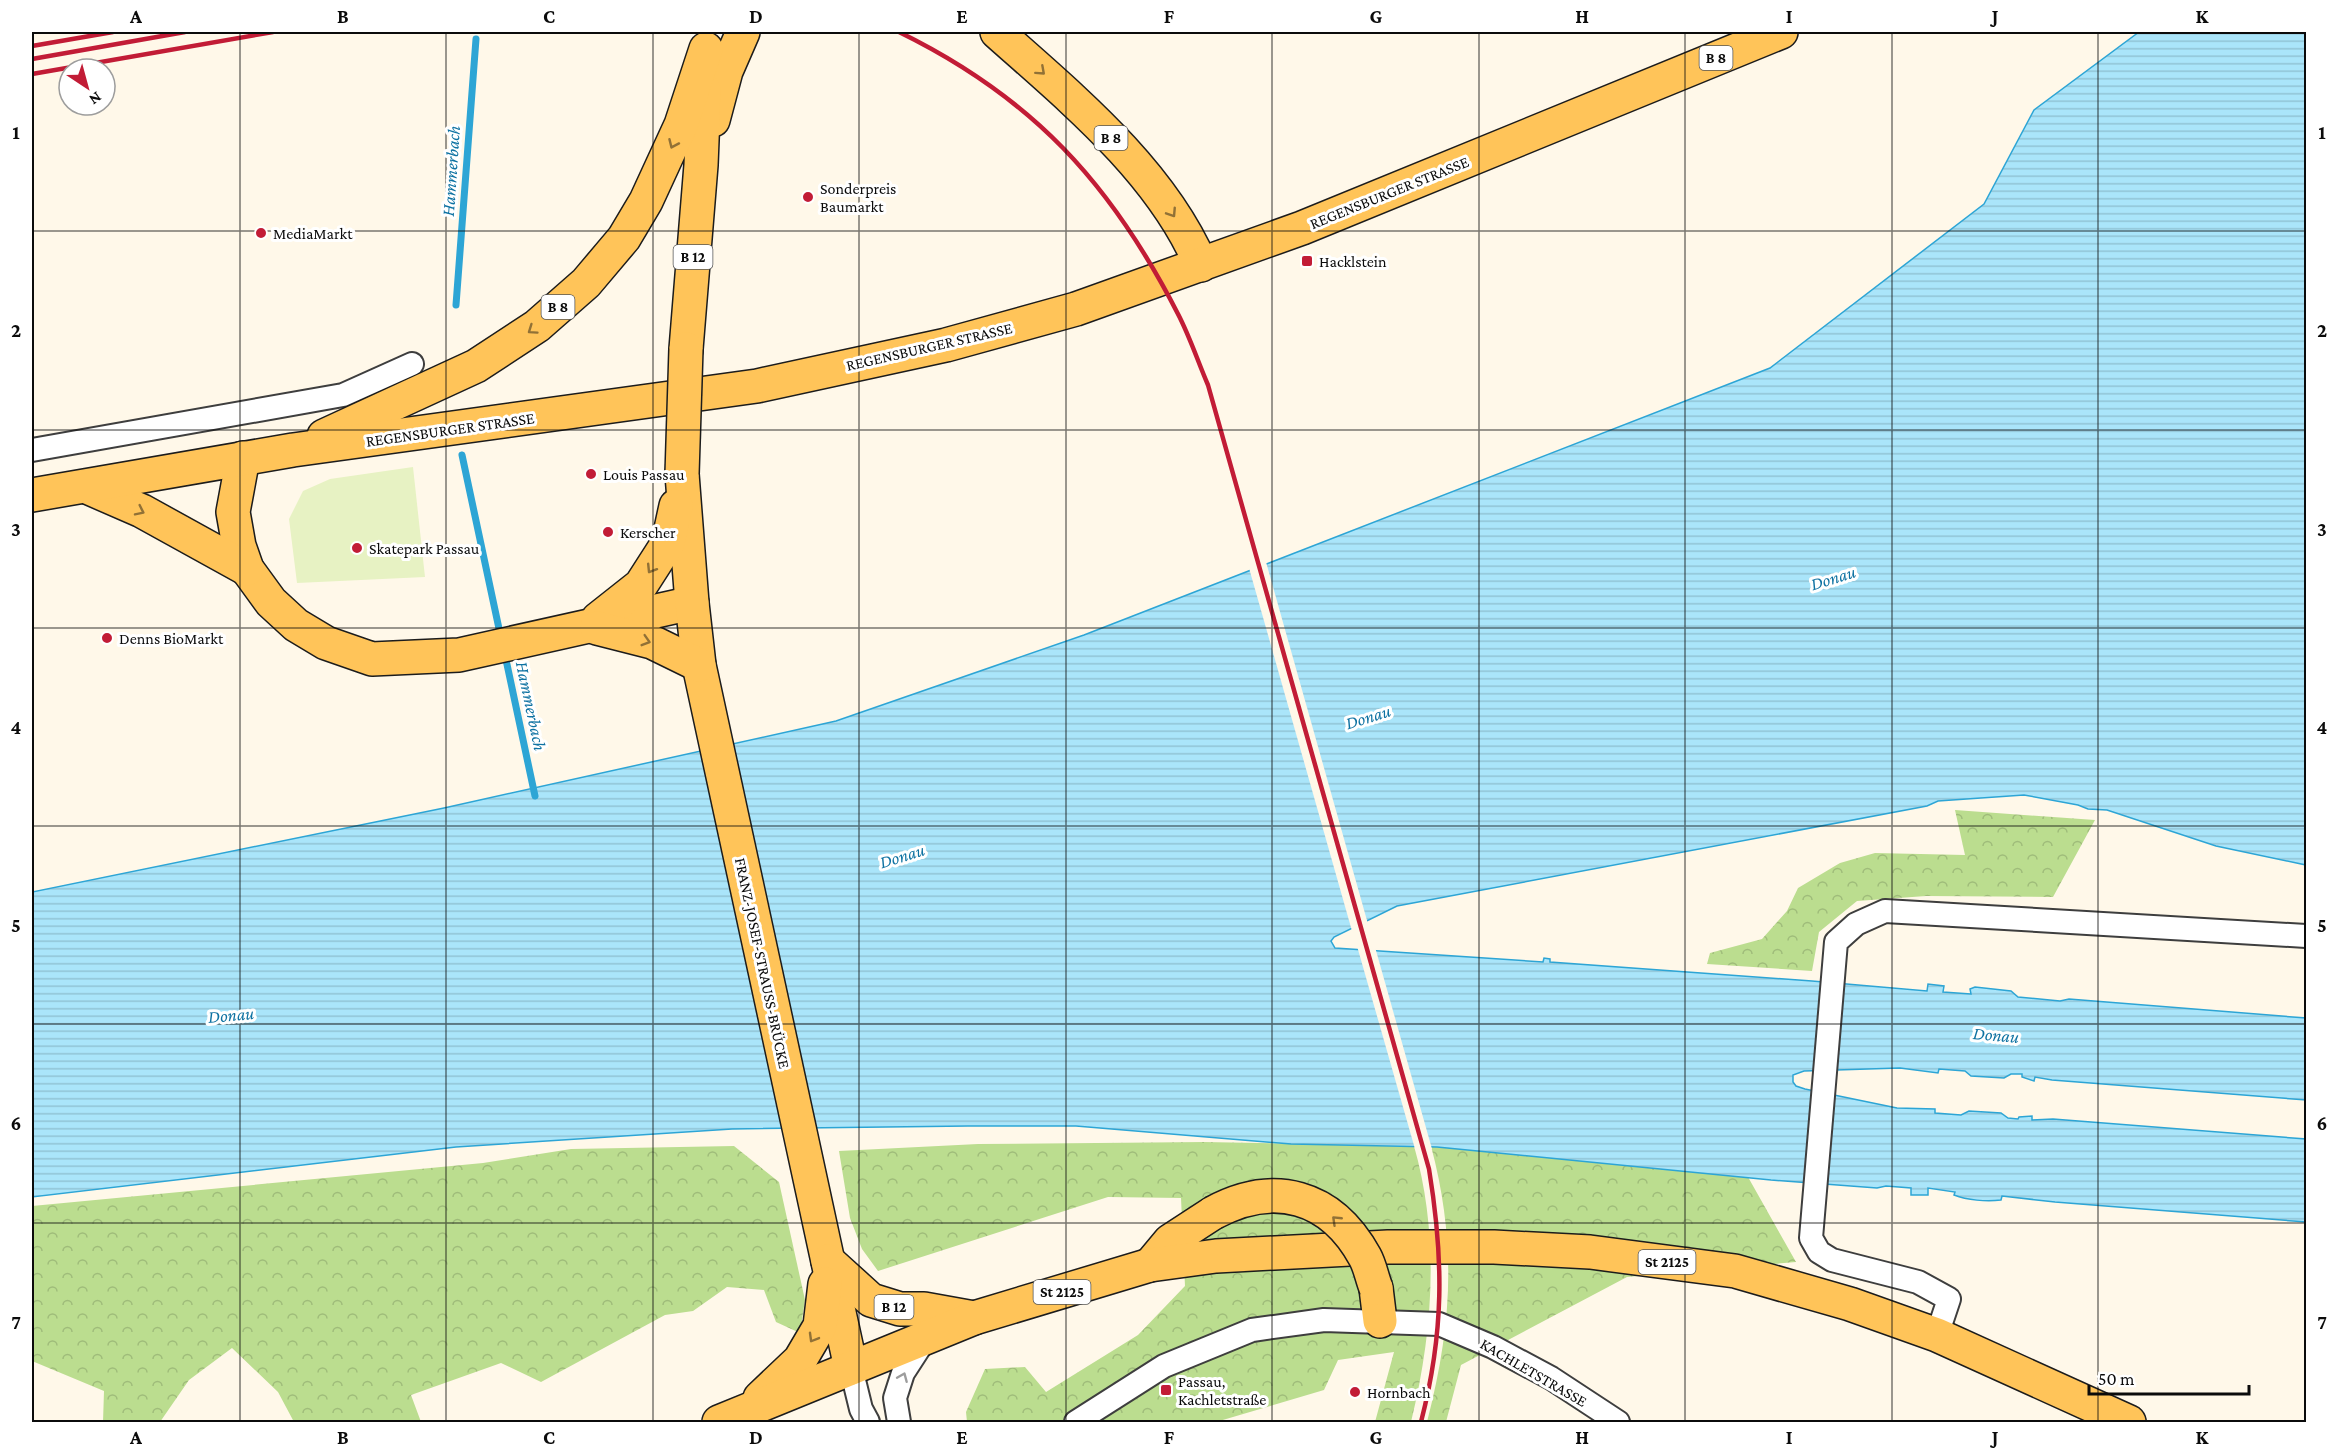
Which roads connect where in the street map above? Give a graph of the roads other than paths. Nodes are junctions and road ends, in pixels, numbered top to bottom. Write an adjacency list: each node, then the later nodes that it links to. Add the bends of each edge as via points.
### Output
1 (997, 32): 6 (main road, B 8, one-way to 6, via 1122,149 1169,207)
2 (1781, 32): 6 (main road, REGENSBURGER STRASSE / B 8)
3 (740, 35): 5 (main road, via 726,71)
4 (707, 40): 5 (main road, B 12); 9 (main road, B 8, one-way to 9, via 681,125 646,201 624,238 586,283 537,326 476,366)
5 (701, 165): 11 (main road, B 12, bridge, via 686,349)
6 (1201, 265): 9 (main road, REGENSBURGER STRASSE / B 8, via 1076,309 957,342 758,386)
7 (412, 364): 8 (street, via 343,395)
8 (32, 450)
9 (293, 450): 10 (main road, REGENSBURGER STRASSE / B 8)
10 (243, 458): 12 (main road, REGENSBURGER STRASSE / B 8); 14 (main road, via 233,512)
11 (682, 474): 15 (main road, B 12); 16 (main road, one-way to 16, via 668,543 641,585)
12 (87, 487): 13 (main road, REGENSBURGER STRASSE / B 8); 14 (main road, one-way to 14)
13 (32, 495)
14 (247, 569): 16 (main road, via 296,625 326,643 372,659 459,655)
15 (692, 603): 16 (main road); 17 (main road, B 12)
16 (590, 626): 17 (main road, one-way to 17, via 652,642)
17 (699, 665): 19 (main road, FRANZ-JOSEF-STRAUSS-BRÜCKE)
18 (2307, 936): 23 (street, via 1885,911 1856,924 1836,942 1810,1238 1819,1252 1832,1260 1918,1282 1949,1299)
19 (828, 1261): 21 (main road, B 12, via 871,1300 900,1309); 25 (main road, FRANZ-JOSEF-STRAUSS-BRÜCKE); 26 (main road, one-way to 26, via 820,1326 800,1360)
20 (1150, 1265): 21 (main road, St 2125); 22 (main road, one-way to 20, bridge, via 1376,1288 1365,1258 1338,1221 1300,1199 1270,1196 1233,1202 1170,1241); 23 (main road, St 2125, via 1216,1256 1388,1247 1590,1252 1735,1271 1850,1304)
21 (974, 1318): 24 (main road, St 2125)
22 (1380, 1321): 29 (street, KACHLETSTRASSE, via 1324,1320 1252,1330 1164,1366); 30 (street, KACHLETSTRASSE, via 1439,1324 1551,1378)
23 (1937, 1335): 31 (main road, St 2125)
24 (927, 1336): 25 (main road, St 2125); 28 (street, one-way to 24, via 895,1398 903,1373)
25 (851, 1368): 26 (main road, St 2125); 27 (street)
26 (744, 1419)
27 (868, 1422)
28 (899, 1422)
29 (1076, 1422)
30 (1618, 1422)
31 (2129, 1422)

